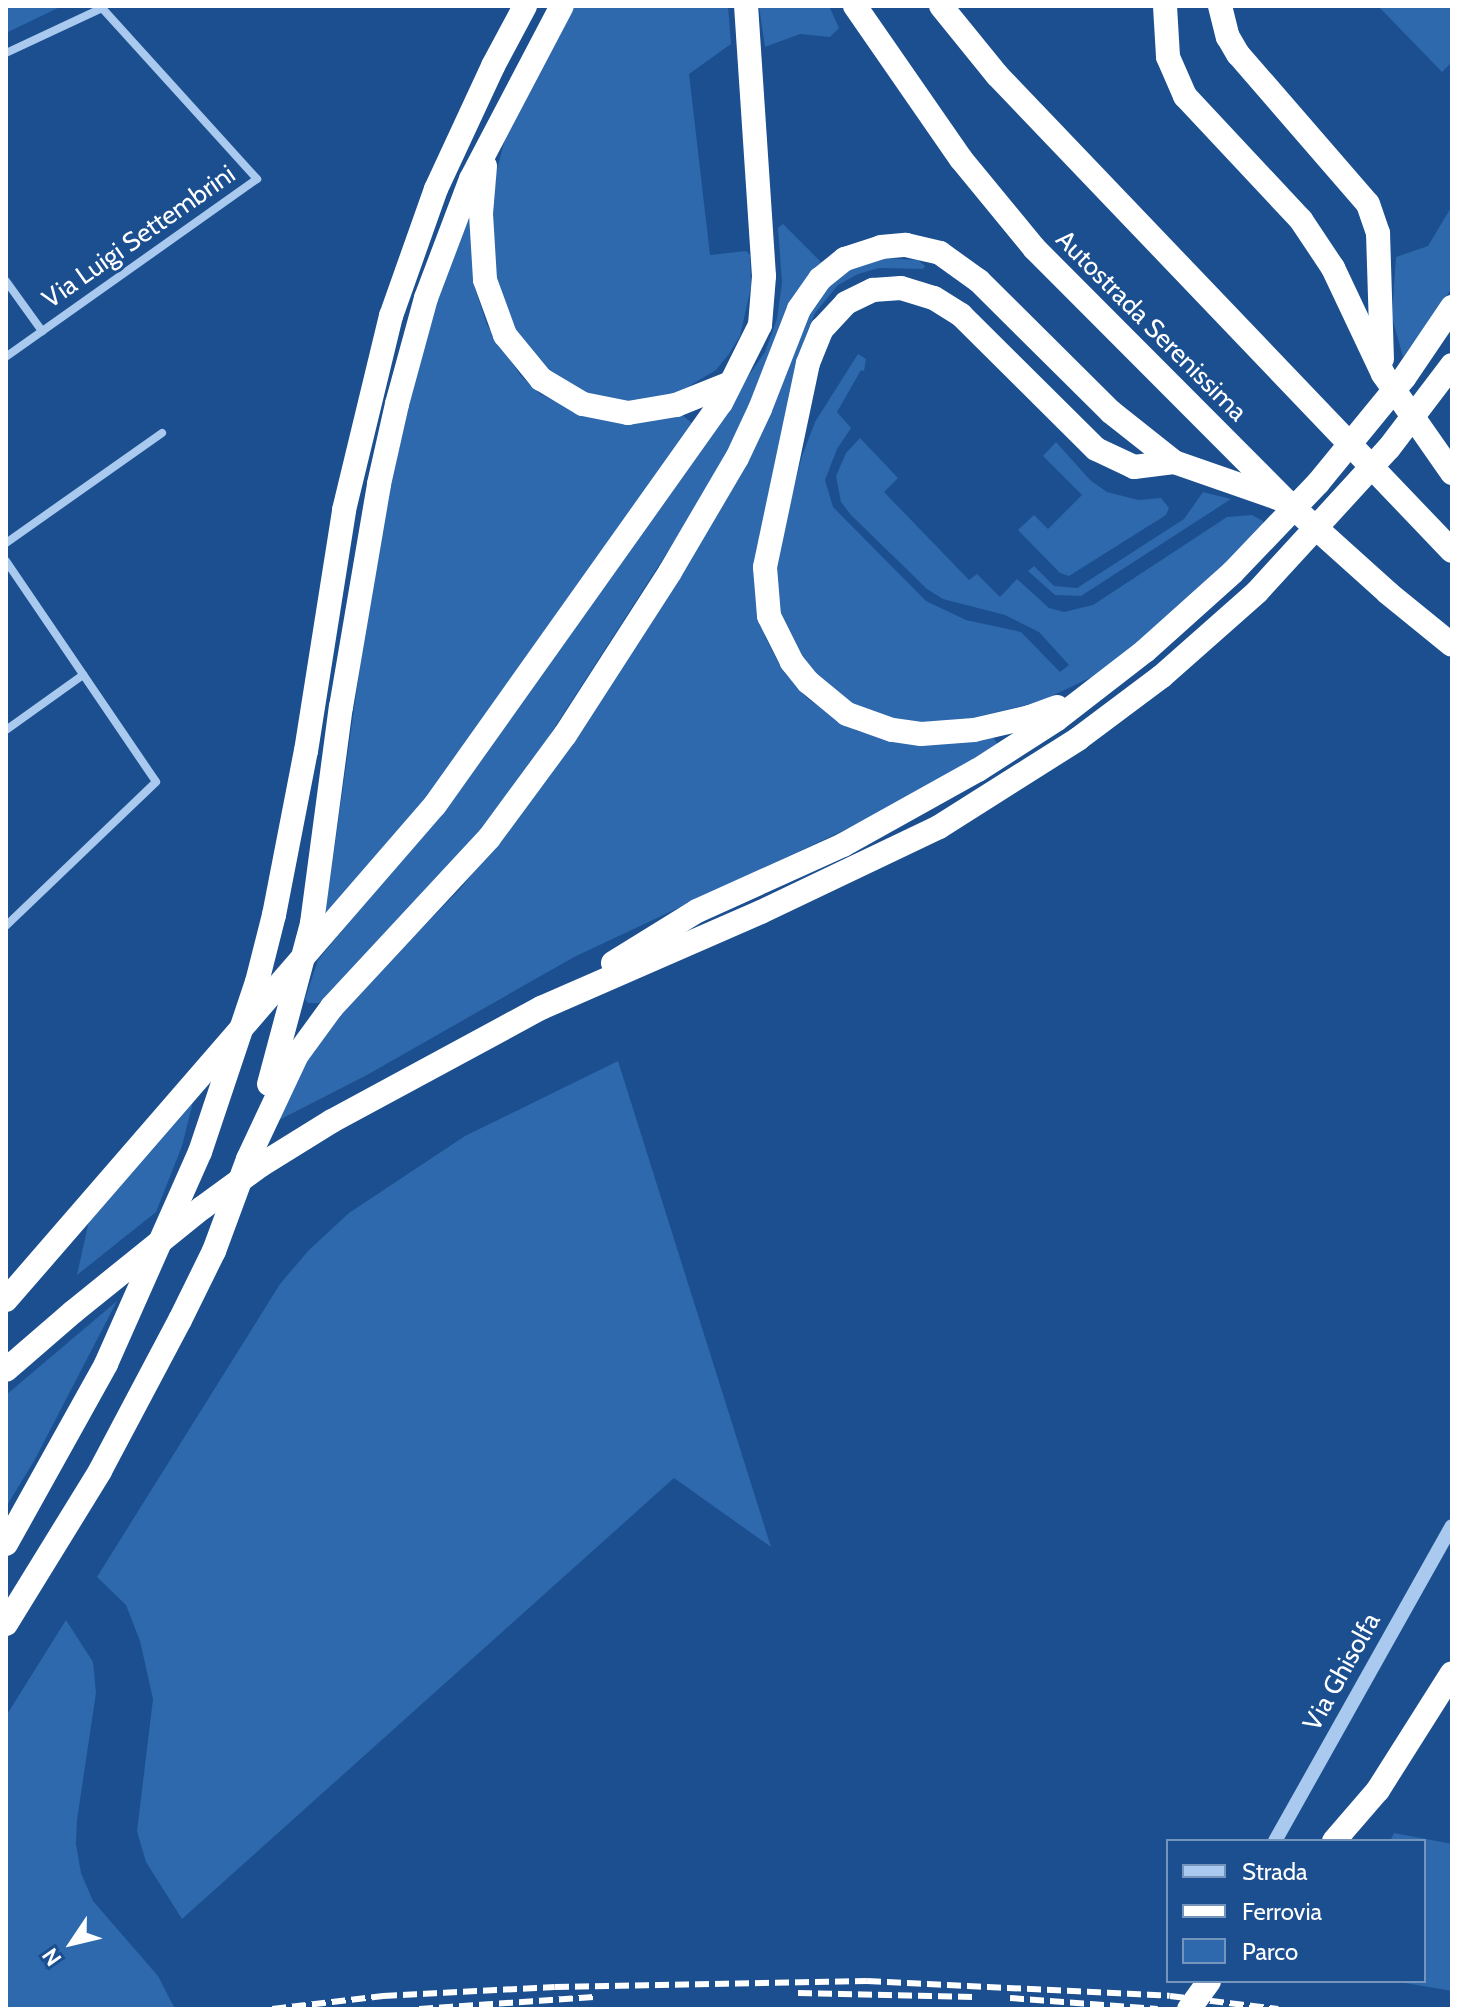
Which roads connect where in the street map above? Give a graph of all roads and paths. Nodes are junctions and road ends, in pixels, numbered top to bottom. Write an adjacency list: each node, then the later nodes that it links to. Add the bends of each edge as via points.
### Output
1 (525, 6): 34 (highway, via 436,189 391,316 344,510 274,915 200,1152 106,1364)
2 (562, 6): 9 (highway)
3 (746, 6): 16 (highway, via 764,276 760,325)
4 (855, 6): 20 (highway, Autostrada Serenissima, via 961,159 1034,248)
5 (941, 6): 22 (highway, via 1017,97)
6 (1165, 6): 15 (highway, via 1168,57 1185,96 1301,220 1333,268)
7 (1220, 6): 15 (highway, via 1238,54 1368,204 1378,233)
8 (6, 53): 12 (street, Via Luigi Settembrini, via 102,8 257,179)
9 (488, 147): 16 (highway, via 481,203 485,280 505,335 541,379 583,404 628,413 676,405); 30 (highway, via 443,247 397,404 343,693 312,923)
10 (6, 281): 12 (street)
11 (1452, 307): 26 (highway, via 1354,440 1233,572)
12 (42, 331): 13 (street, Via Luigi Settembrini)
13 (6, 357)
14 (1452, 365): 29 (highway, via 1389,448 1257,592 1120,709 939,827)
15 (1383, 374): 19 (highway)
16 (728, 384): 31 (highway, via 721,403 435,805)
17 (162, 433): 21 (street)
18 (1174, 462): 20 (highway); 26 (highway, via 1134,467 1096,449 961,315 916,292 888,287 846,303 822,329 812,353 769,537 764,590 779,639 808,682 868,724 921,734 1017,721); 30 (highway, via 1111,412 958,262 906,245 865,251 834,267 799,309 737,458 565,735 479,849 311,1033)
19 (1452, 473)
20 (1286, 501): 24 (highway, Autostrada Serenissima)
21 (6, 543)
22 (1452, 551)
23 (6, 561): 25 (street)
24 (1452, 645)
25 (83, 675): 27 (street); 28 (street, via 156,782)
26 (1100, 686): 29 (highway, via 1021,744 910,811 697,911)
27 (6, 730)
28 (6, 926)
29 (541, 1008): 32 (highway, via 332,1121 214,1200)
30 (248, 1159): 35 (highway, via 214,1251 180,1320)
31 (6, 1300)
32 (6, 1370)
33 (1452, 1526): 39 (street, Via Ghisolfa)
34 (6, 1544)
35 (47, 1558): 36 (highway); 37 (highway)
36 (6, 1611)
37 (6, 1624)
38 (1452, 1673): 40 (highway, via 1378,1790)
39 (1276, 1839)
40 (1336, 1839)
41 (1195, 1983): 43 (street)
42 (1208, 1983): 44 (highway)
43 (1180, 2009)
44 (1189, 2009)

